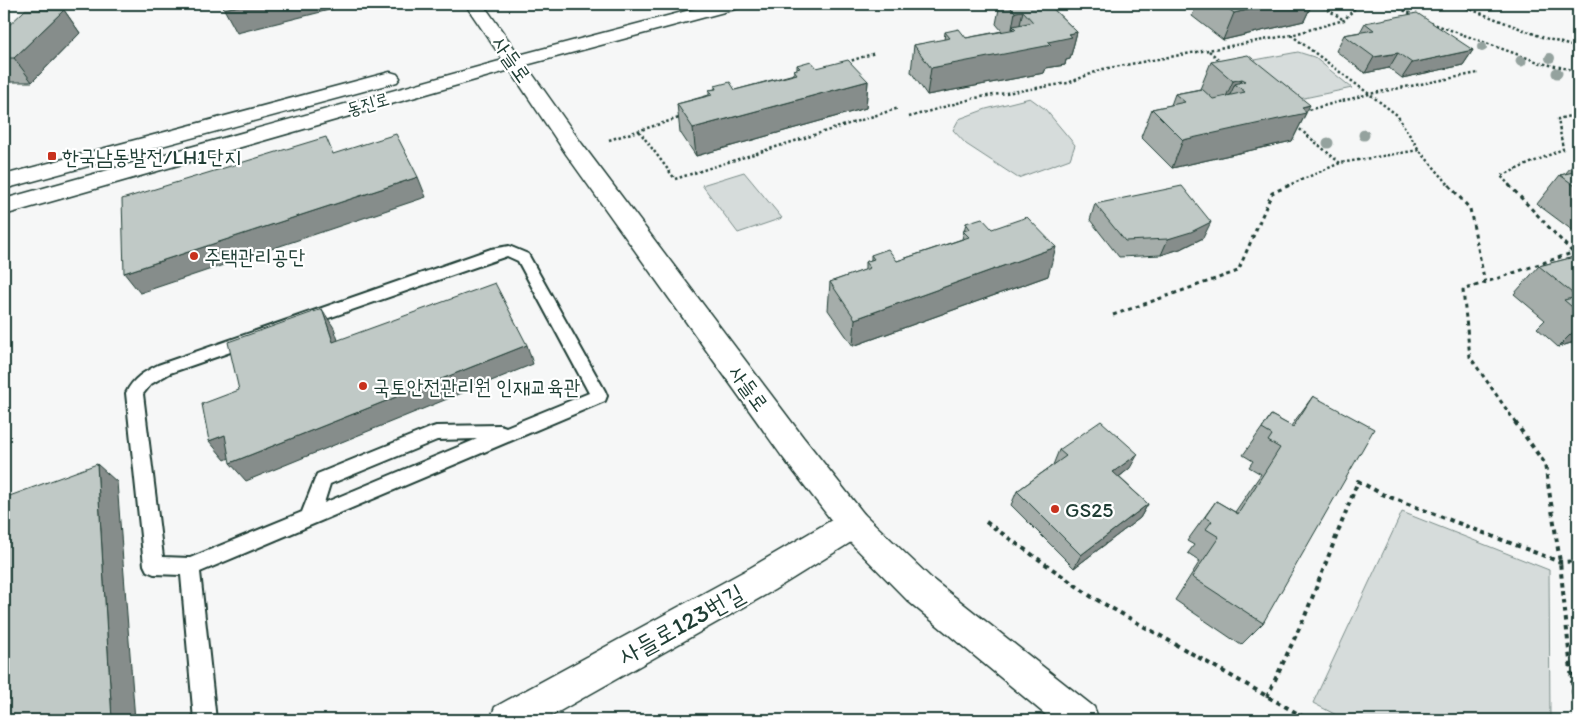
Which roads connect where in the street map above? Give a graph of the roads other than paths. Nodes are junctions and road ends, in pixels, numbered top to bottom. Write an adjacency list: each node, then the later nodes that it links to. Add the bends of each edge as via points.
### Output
1 (474, 4): 4 (street, 사들로)
2 (670, 4): 4 (street, 동진로)
3 (733, 4): 4 (street, via 545,55)
4 (506, 56): 5 (street, 동진로); 6 (street, 동진로); 9 (street, 사들로, via 780,431)
5 (4, 182)
6 (4, 207)
7 (508, 432): 8 (lane); 8 (lane, via 436,433 323,479); 10 (lane, via 599,396 524,258 509,251 164,369 145,379 134,393 154,565)
8 (309, 518): 10 (lane)
9 (853, 524): 12 (street, 사들로123번길, via 762,579); 13 (street, 사들로, via 920,590)
10 (190, 567): 11 (lane)
11 (205, 720)
12 (508, 720)
13 (1081, 720)

